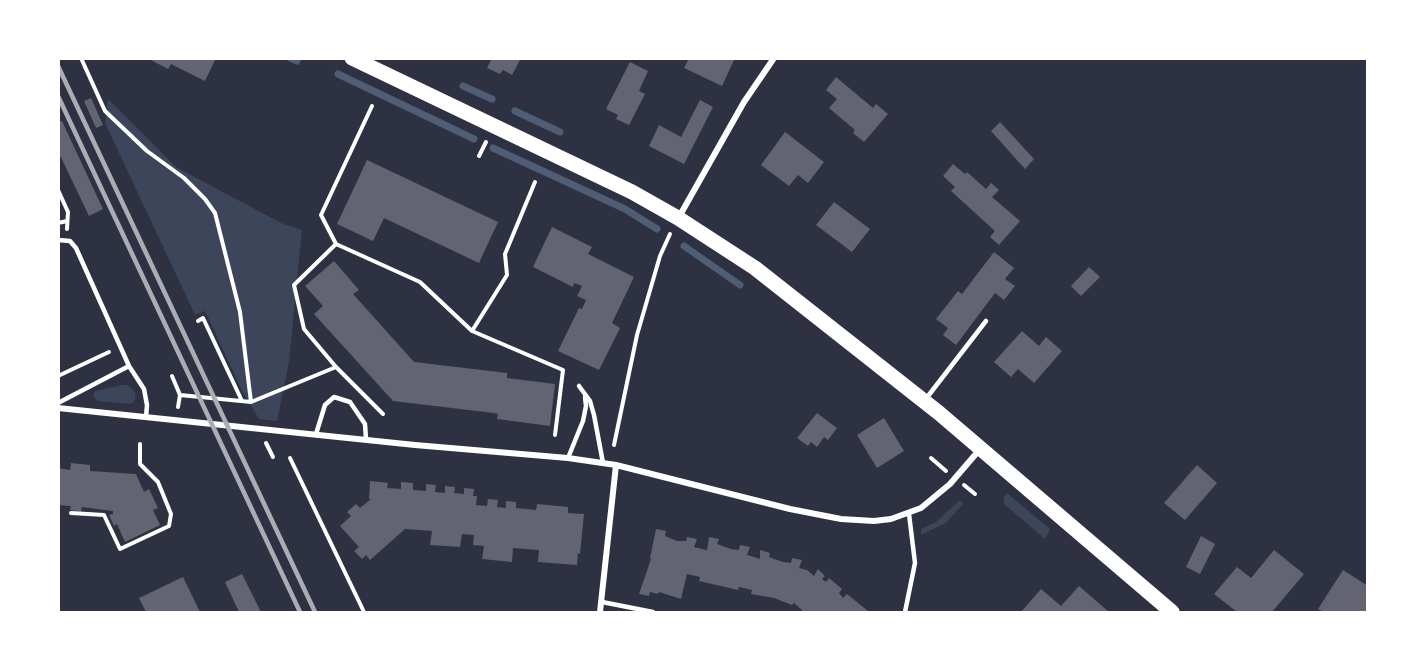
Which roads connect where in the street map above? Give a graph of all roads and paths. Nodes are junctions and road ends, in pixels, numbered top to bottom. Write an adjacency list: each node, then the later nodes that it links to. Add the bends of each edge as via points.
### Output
1 (81, 58): 26 (path, via 105,111 147,151 184,178 215,213 240,312)
2 (352, 58): 7 (main road)
3 (774, 58): 7 (street, via 744,102)
4 (372, 106): 12 (path, via 321,215)
5 (535, 182): 15 (path, via 505,254 507,275)
6 (58, 190): 8 (path, via 68,212)
7 (678, 218): 25 (main road, via 755,268); 36 (path, via 660,256 637,336)
8 (67, 221): 9 (path); 11 (path)
9 (58, 223)
10 (58, 240): 11 (lane)
11 (66, 240): 16 (lane, via 76,248)
12 (336, 244): 15 (path, via 420,282); 18 (path, via 294,285 304,329)
13 (198, 321): 24 (path, via 203,318)
14 (986, 321): 25 (lane)
15 (472, 331): 33 (path, via 563,370)
16 (120, 346): 17 (lane); 19 (path)
17 (129, 366): 27 (lane); 30 (lane, via 144,389)
18 (336, 367): 26 (path); 29 (path)
19 (58, 376)
20 (172, 376): 23 (path)
21 (579, 386): 22 (lane)
22 (585, 394): 39 (lane, via 583,421); 40 (lane, via 594,415)
23 (180, 395): 24 (path); 31 (path)
24 (242, 401): 26 (path)
25 (924, 401): 37 (main road)
26 (251, 402)
27 (58, 403)
28 (58, 408): 30 (street)
29 (383, 414)
30 (146, 417): 31 (street)
31 (176, 420): 32 (street)
32 (315, 434): 34 (street); 34 (lane, via 325,405 334,397 350,402 365,424)
33 (555, 435)
34 (366, 439): 39 (street)
35 (140, 444): 42 (path, via 140,465 158,482 171,514 169,526 120,549 104,515)
36 (614, 445)
37 (981, 448): 43 (street, via 940,494); 49 (main road)
38 (290, 458): 45 (path)
39 (568, 458): 40 (street)
40 (603, 463): 41 (street)
41 (616, 465): 43 (street, via 841,519 874,521); 44 (street)
42 (74, 512)
43 (909, 514): 48 (lane, via 915,563)
44 (602, 602): 46 (street); 47 (lane)
45 (364, 612)
46 (600, 612)
47 (653, 612)
48 (905, 612)
49 (1172, 612)

